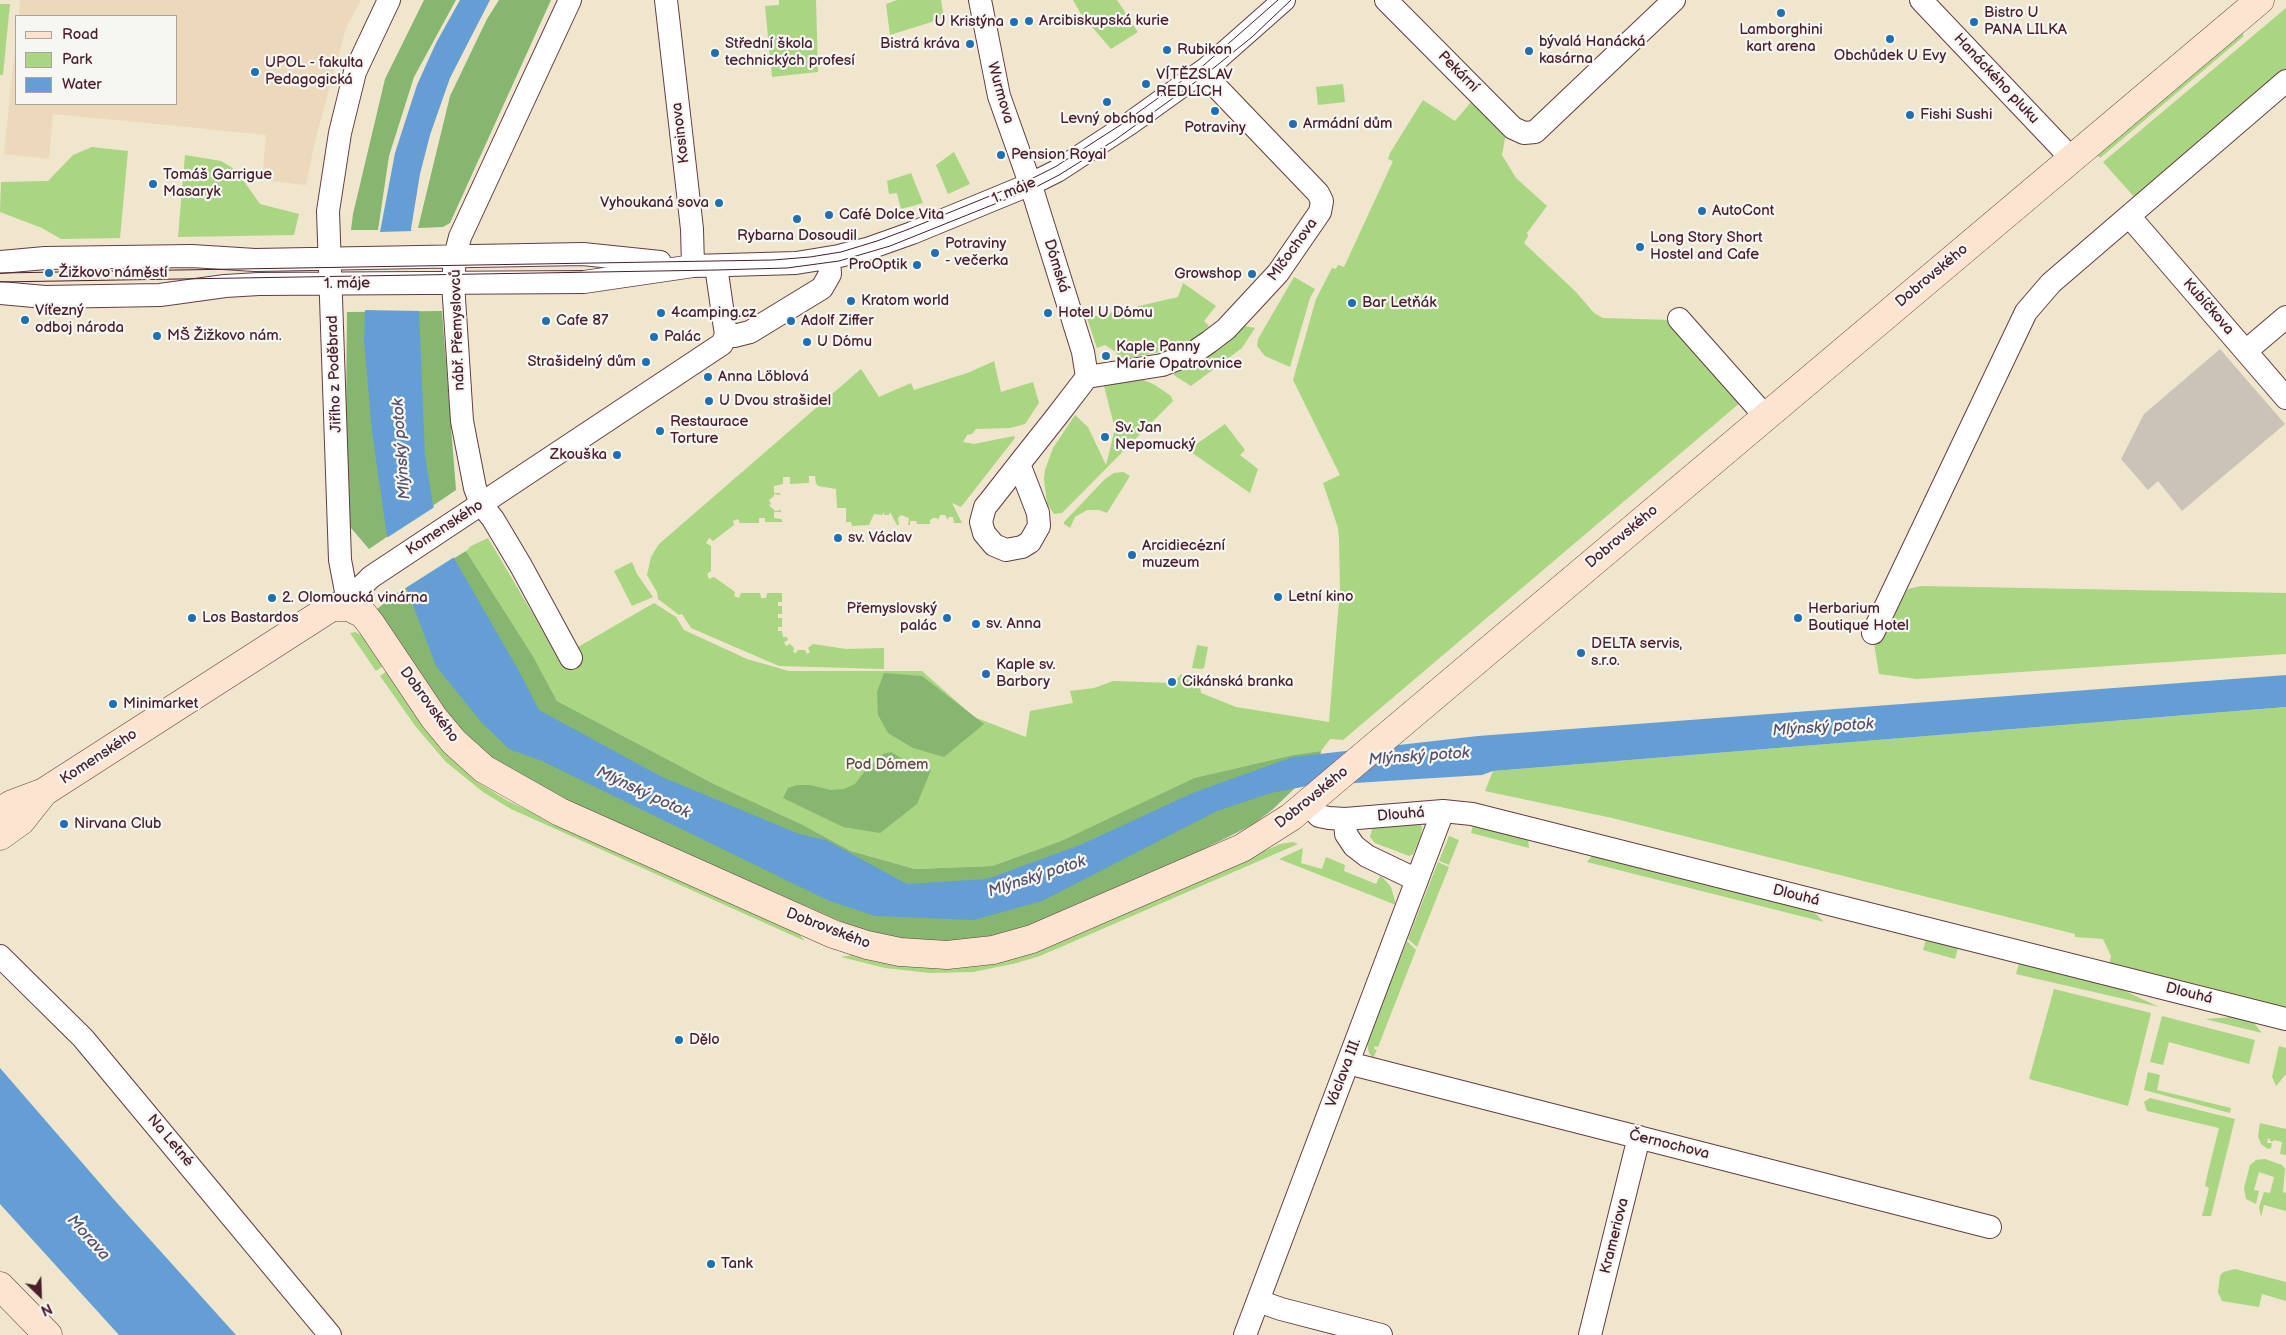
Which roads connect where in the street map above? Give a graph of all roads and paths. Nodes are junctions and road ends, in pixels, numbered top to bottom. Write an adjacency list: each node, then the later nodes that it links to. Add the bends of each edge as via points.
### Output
1 (389, 0): 16 (street, Jiřího z Poděbrad, via 355,72 340,133 328,211)
2 (570, 0): 15 (street, nábř. Přemyslovců)
3 (666, 0): 19 (street, Kosinova)
4 (980, 0): 13 (street, Wurmova, via 999,96)
5 (1386, 0): 6 (street, Pekární, via 1513,128 1524,134 1535,132)
6 (1674, 0)
7 (1921, 0): 12 (street, Hanáckého pluku)
8 (2260, 0): 12 (main road, Dobrovského)
9 (1278, 2): 10 (street, 1. máje)
10 (1202, 72): 13 (street, 1. máje, via 1104,142); 28 (street, Mlčochova, via 1314,188 1321,198 1322,207 1278,273 1226,329 1193,353 1162,365)
11 (2286, 81): 14 (street)
12 (2070, 158): 30 (main road, Dobrovského)
13 (1031, 184): 17 (street, 1. máje, via 885,243); 28 (street, Dómská, via 1083,352)
14 (2129, 216): 27 (street, Kubíčkova); 34 (street, via 2051,283 2026,312)
15 (450, 257): 16 (street, 1. máje); 19 (street, 1. máje, via 583,254); 21 (street, nábř. Přemyslovců)
16 (338, 258): 18 (street, 1. máje, via 255,260 192,256 45,258); 22 (street, Jiřího z Poděbrad)
17 (829, 258): 20 (street, 1. máje, via 796,263); 26 (street, via 830,274 822,288 750,332)
18 (0, 262)
19 (694, 266): 20 (street, 1. máje); 21 (street, 1. máje, via 584,282)
20 (716, 266): 26 (street)
21 (448, 283): 22 (street, 1. máje); 32 (street, nábř. Přemyslovců, via 462,421 471,475)
22 (339, 284): 23 (street, 1. máje, via 225,286 160,295 45,297); 33 (street, Jiřího z Poděbrad, via 340,560)
23 (0, 293)
24 (2286, 317): 27 (street)
25 (1679, 319): 30 (street)
26 (726, 335): 32 (street, Komenského, via 720,346)
27 (2246, 351): 29 (street, Kubíčkova)
28 (1088, 378): 31 (street)
29 (2286, 398)
30 (1766, 417): 37 (main road, Dobrovského)
31 (1019, 464)
32 (481, 504): 33 (street, Komenského, via 371,577); 35 (street, nábř. Přemyslovců, via 521,566)
33 (349, 607): 36 (main road, Komenského, via 332,607); 37 (main road, Dobrovského, via 364,616 454,742 484,769 570,816 833,934 883,949 918,954 954,954 993,950 1032,939 1242,848)
34 (1872, 633)
35 (572, 658)
36 (44, 792): 38 (main road, Komenského); 41 (main road, Komenského, via 22,821)
37 (1307, 804): 40 (street, Dlouhá, via 1319,816)
38 (0, 811)
39 (1443, 811): 40 (street, Dlouhá); 42 (street, Václava III.); 44 (street, Dlouhá, via 1472,814)
40 (1345, 819): 42 (street, via 1346,834 1354,846 1366,856)
41 (0, 836)
42 (1417, 880): 45 (street, Václava III.)
43 (0, 956): 51 (street, Na Letné, via 83,1038)
44 (2286, 1019)
45 (1348, 1063): 46 (street, Černochova); 49 (street, Václava III.)
46 (1638, 1138): 47 (street, Černochova); 54 (street, Krameriova)
47 (1990, 1227)
48 (0, 1286): 50 (main road)
49 (1258, 1301): 52 (street, Václava III.); 53 (street)
50 (48, 1335)
51 (330, 1335)
52 (1245, 1335)
53 (1381, 1335)
54 (1590, 1335)

